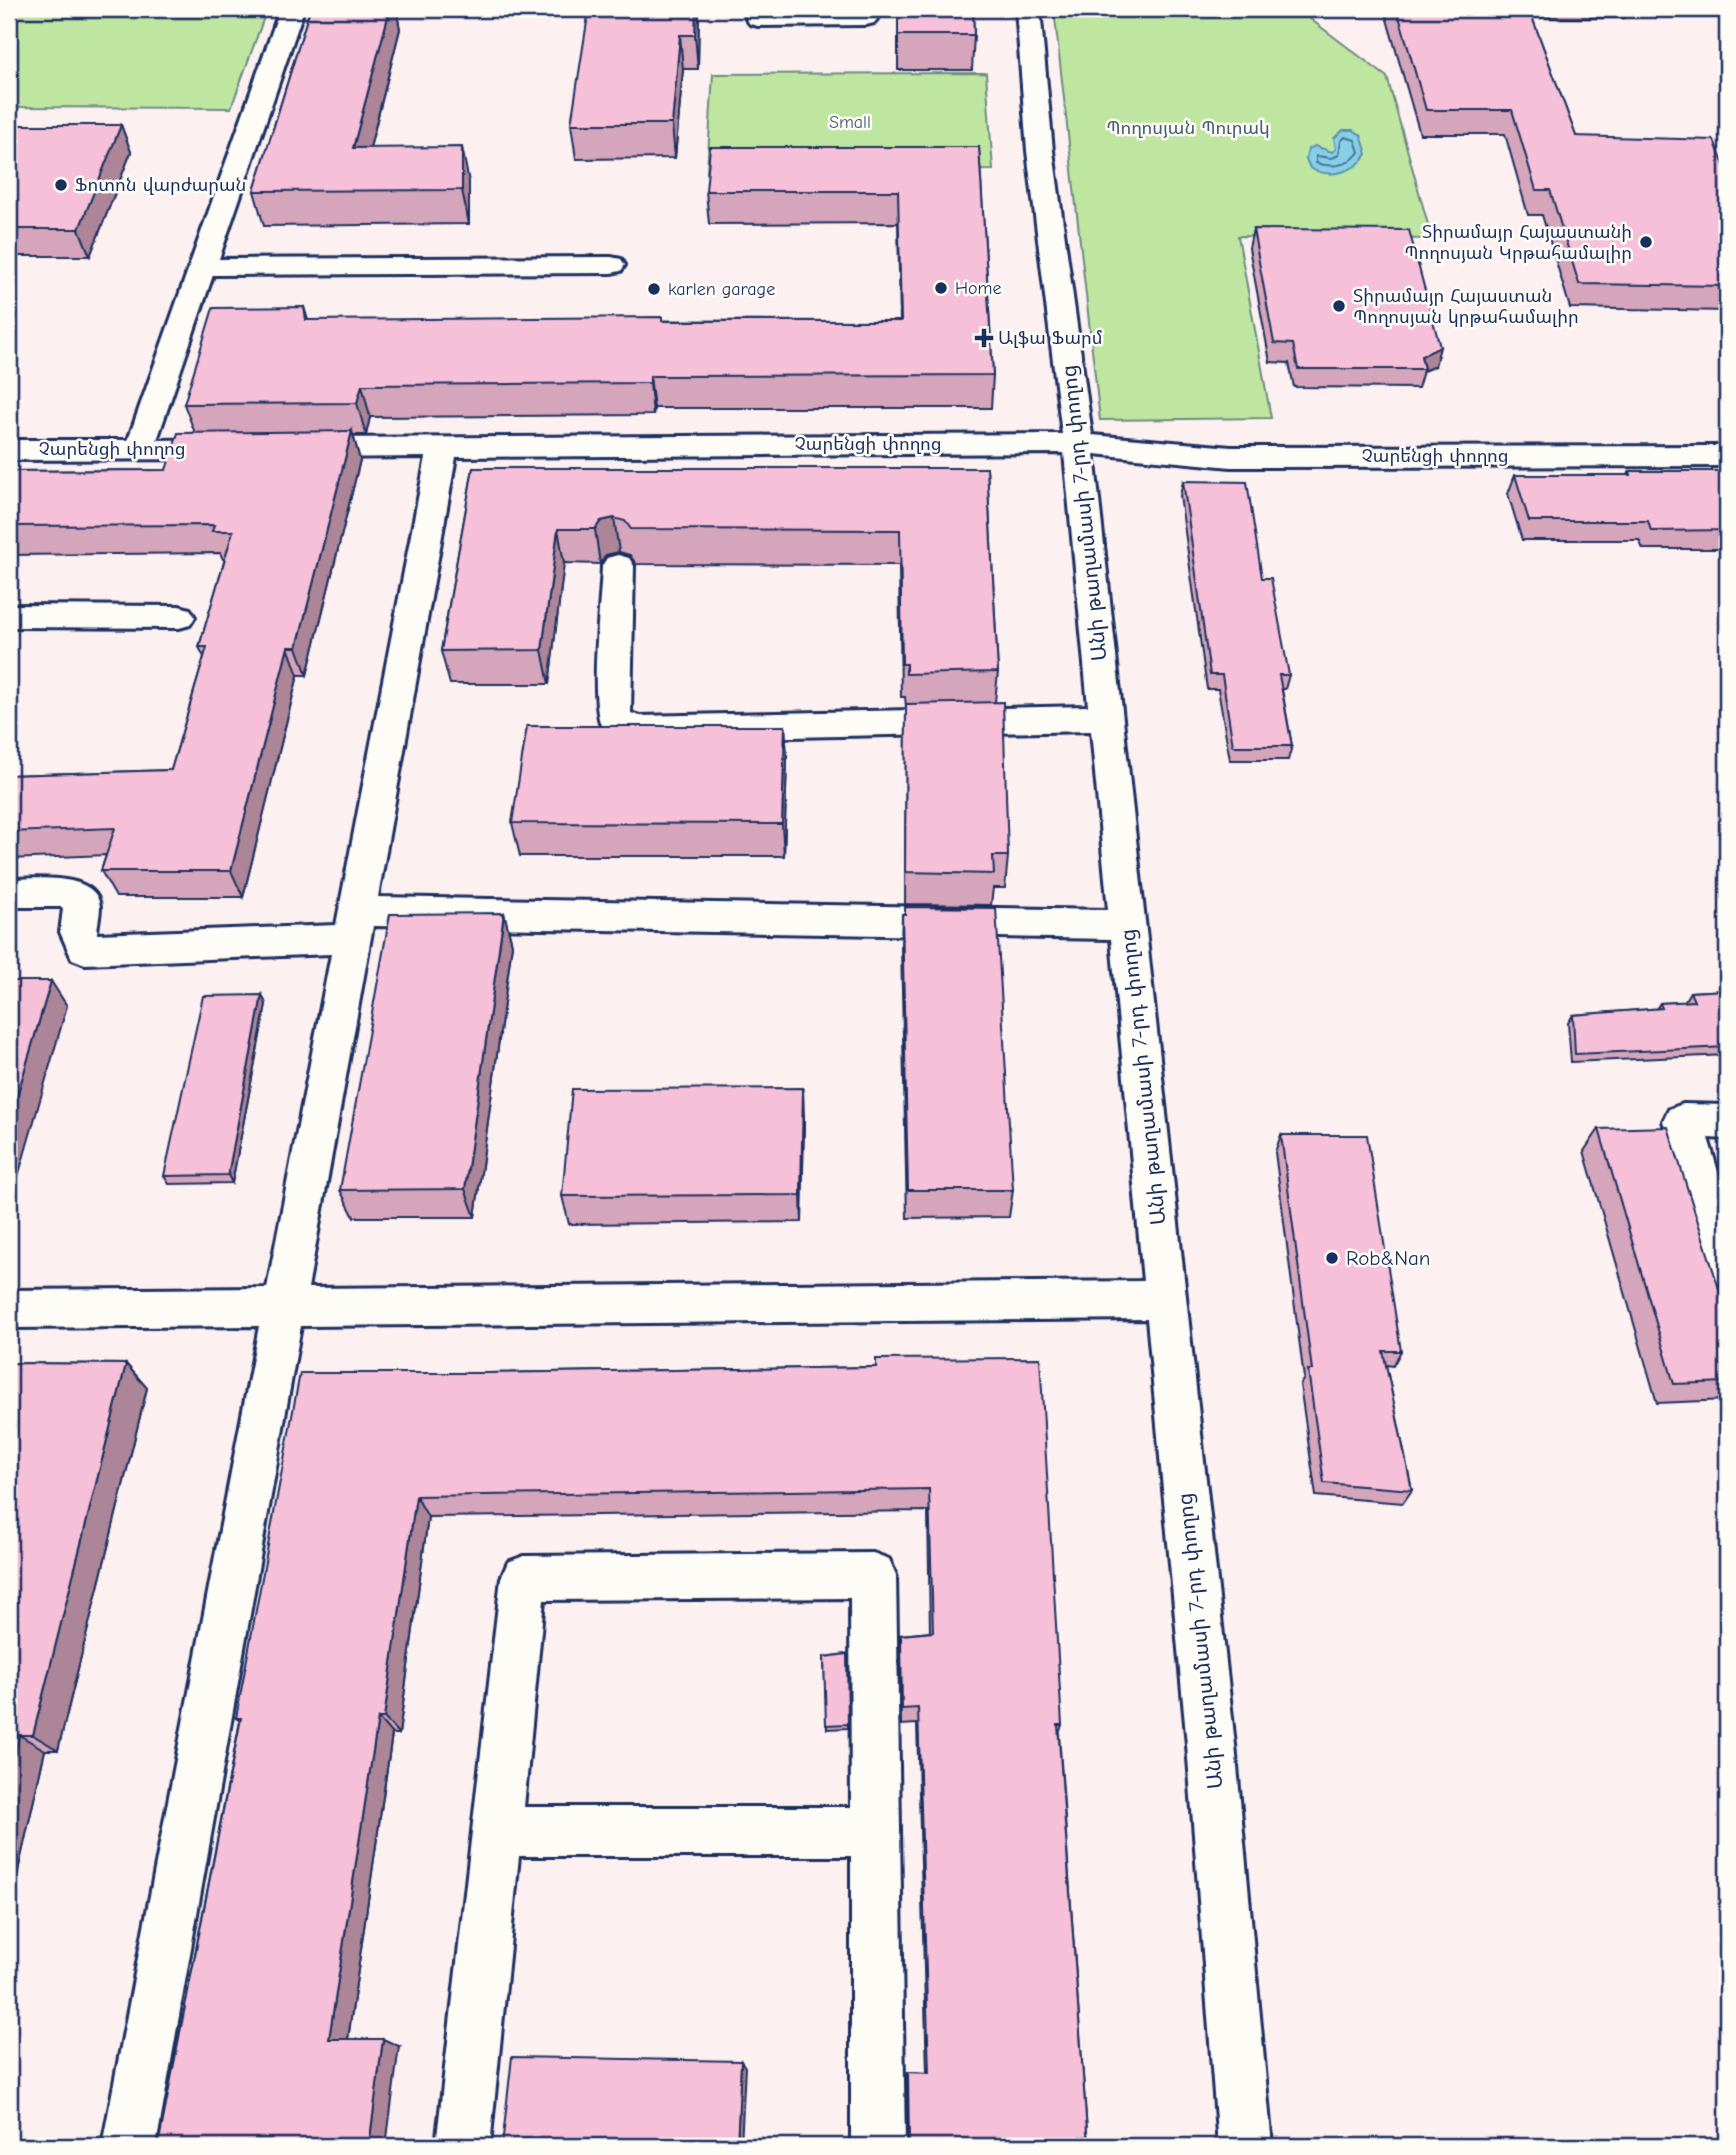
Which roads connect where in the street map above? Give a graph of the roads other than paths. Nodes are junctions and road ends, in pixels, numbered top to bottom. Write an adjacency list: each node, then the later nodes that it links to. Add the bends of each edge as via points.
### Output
1 (292, 9): 6 (street)
2 (759, 9): 3 (street, via 758,19 866,18)
3 (866, 9)
4 (1028, 9): 7 (street, Անի թաղամասի 7-րդ փողոց, via 1040,151)
5 (611, 265): 6 (street)
6 (202, 267): 10 (street)
7 (1078, 443): 8 (street, Չարենցի փողոց); 11 (street, Չարենցի փողոց, via 1231,457); 15 (street, Անի թաղամասի 7-րդ փողոց)
8 (443, 446): 10 (street, Չարենցի փողոց); 17 (street)
9 (9, 450): 10 (street, Չարենցի փողոց)
10 (139, 450)
11 (1727, 456)
12 (618, 566): 15 (street, via 612,695 615,721 640,728)
13 (9, 616): 14 (street)
14 (179, 617)
15 (1106, 718): 18 (street, Անի թաղամասի 7-րդ փողոց)
16 (9, 893): 17 (street, via 69,893 82,905 78,932 85,948)
17 (356, 925): 18 (street); 22 (street)
18 (1127, 925): 21 (street, Անի թաղամասի 7-րդ փողոց)
19 (1727, 1122): 20 (street, via 1683,1121)
20 (1727, 1269)
21 (1166, 1300): 22 (street); 29 (street, Անի թաղամասի 7-րդ փողոց)
22 (286, 1307): 23 (street); 26 (street)
23 (9, 1309)
24 (875, 1831): 25 (street); 25 (street, via 873,1576 859,1576 524,1578); 28 (street)
25 (497, 1832): 27 (street)
26 (129, 2146)
27 (463, 2146)
28 (878, 2146)
29 (1245, 2146)

